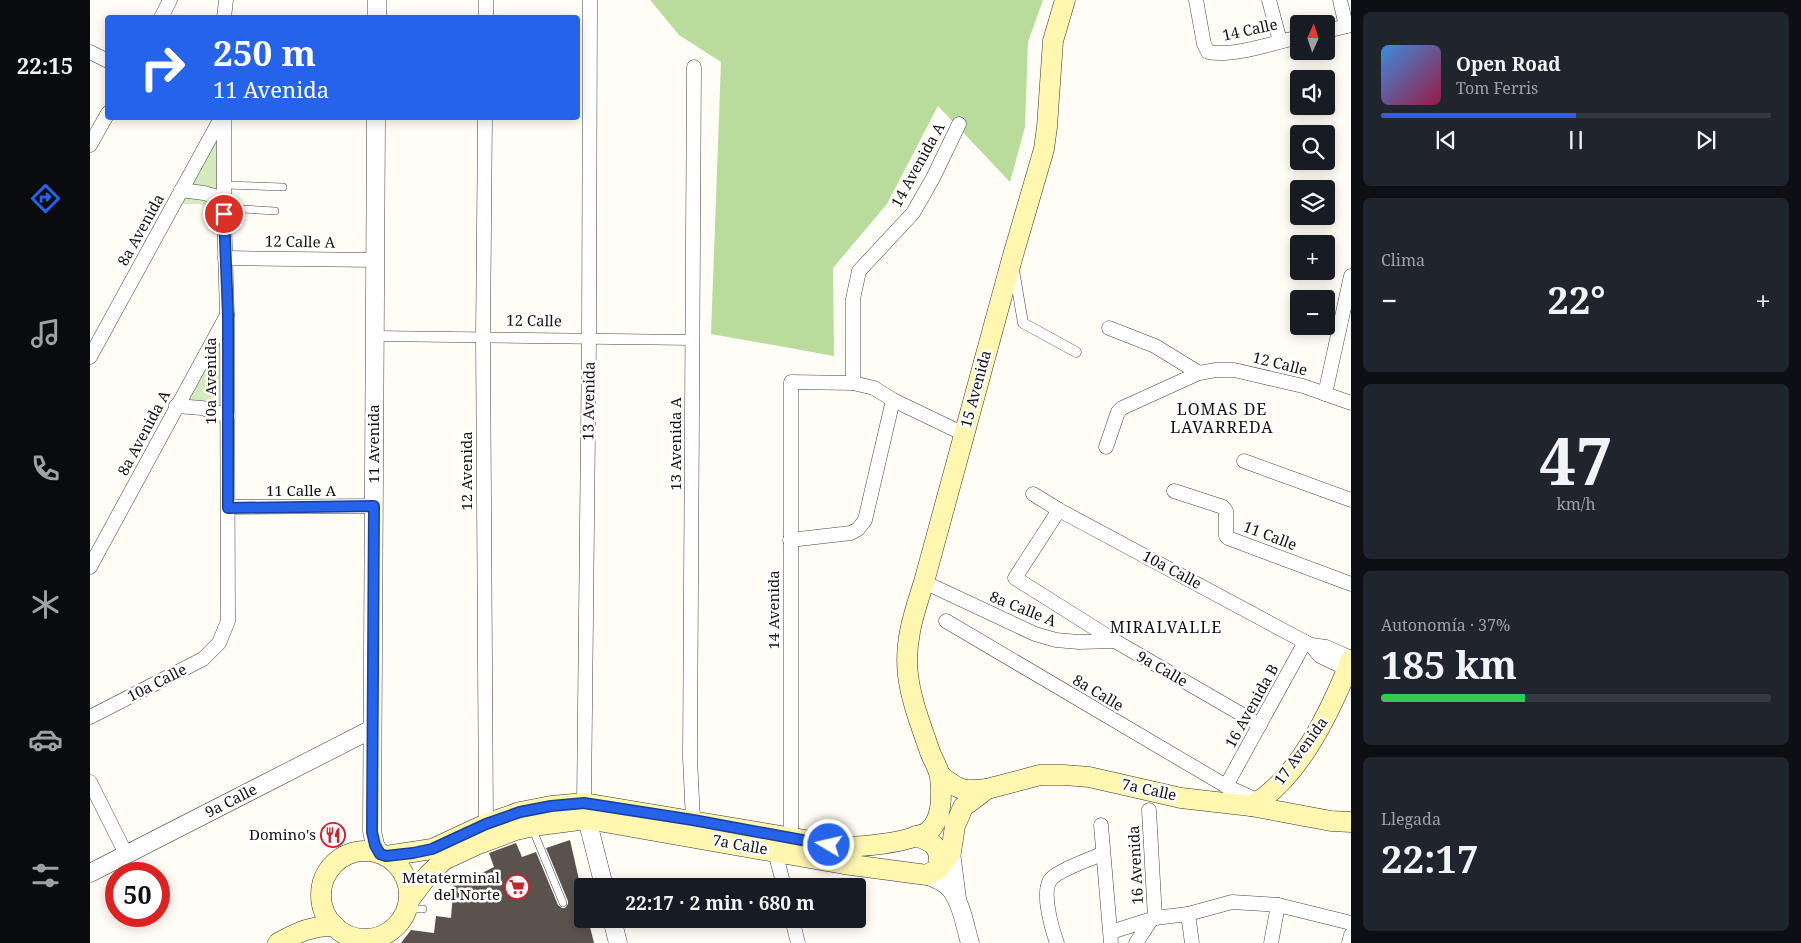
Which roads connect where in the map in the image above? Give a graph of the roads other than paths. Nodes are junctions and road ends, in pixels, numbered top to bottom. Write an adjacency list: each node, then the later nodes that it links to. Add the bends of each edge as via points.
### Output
1 (170, 0): 10 (street)
2 (226, 0): 11 (street)
3 (377, 0): 12 (street)
4 (486, 0): 13 (street)
5 (590, 0): 40 (street, 13 Avenida)
6 (1065, 0): 33 (main road, 15 Avenida, via 1053,41 1044,149)
7 (1196, 0): 17 (street, 14 Calle, via 1208,52 1232,52)
8 (1269, 0): 17 (street)
9 (1340, 0): 14 (street)
10 (163, 15)
11 (224, 15)
12 (376, 15)
13 (486, 15)
14 (1349, 26): 15 (street)
15 (1335, 29)
16 (1290, 39): 17 (street, 14 Calle)
17 (1280, 41)
18 (90, 52): 19 (street)
19 (105, 60)
20 (694, 67): 41 (street, 13 Avenida A)
21 (105, 118): 27 (street)
22 (221, 120): 29 (street, 8a Avenida)
23 (222, 120): 30 (street, 10a Avenida)
24 (376, 120): 34 (street, 11 Avenida)
25 (485, 120): 39 (street, 12 Avenida)
26 (959, 124): 45 (street, 14 Avenida A, via 913,213 859,270 854,299)
27 (90, 145)
28 (283, 187): 30 (lane)
29 (181, 190): 30 (street); 43 (street, 8a Avenida)
30 (224, 197): 31 (lane); 32 (street, 10a Avenida)
31 (275, 210)
32 (225, 258): 34 (street, 12 Calle A); 36 (street, 10a Avenida)
33 (1012, 259): 42 (street, via 1023,323); 51 (main road, 15 Avenida)
34 (375, 260): 38 (street, 11 Avenida)
35 (1351, 276): 46 (street)
36 (228, 315): 49 (street, 8a Avenida A); 50 (street, 10a Avenida)
37 (1109, 328): 44 (street, via 1155,346)
38 (375, 336): 39 (street, 12 Calle); 57 (street, 11 Avenida)
39 (483, 337): 40 (street, 12 Calle); 83 (street, 12 Avenida)
40 (589, 339): 41 (street, 12 Calle); 79 (street, 13 Avenida)
41 (693, 340): 81 (street, 13 Avenida A, via 690,748)
42 (1076, 352)
43 (90, 357)
44 (1198, 373): 46 (street, 12 Calle, via 1234,370); 52 (street, via 1122,408)
45 (853, 383): 47 (street, via 874,388); 60 (street, 14 Avenida, via 791,382)
46 (1325, 394): 48 (street, 12 Calle)
47 (893, 400): 51 (street); 60 (street, via 866,520 851,533)
48 (1351, 403)
49 (176, 406): 50 (street, via 202,408); 61 (street, 8a Avenida A)
50 (228, 416): 58 (street, 10a Avenida)
51 (964, 434): 62 (main road, 15 Avenida)
52 (1106, 447)
53 (1244, 461): 56 (street)
54 (1174, 491): 63 (street, 11 Calle, via 1223,507 1228,538)
55 (1033, 494): 59 (street, 10a Calle)
56 (1351, 500)
57 (374, 506): 58 (street, 11 Calle A); 71 (street, 11 Avenida)
58 (228, 508): 66 (street, 10a Avenida, via 228,621)
59 (1059, 510): 65 (street, 9a Calle, via 1015,578); 67 (street, 10a Calle)
60 (790, 540): 87 (street, 14 Avenida)
61 (90, 567)
62 (924, 582): 65 (street, 8a Calle A, via 1035,634 1056,640); 72 (main road, 15 Avenida, via 910,625 906,651 908,676)
63 (1351, 584)
64 (946, 621): 75 (street, 8a Calle)
65 (1115, 641): 70 (street, 9a Calle)
66 (219, 643): 69 (street, 10a Calle, via 196,663)
67 (1308, 643): 68 (street, 10a Calle, via 1320,656); 70 (street, 16 Avenida B)
68 (1350, 662): 74 (main road, 17 Avenida, via 1329,711 1306,749)
69 (90, 717)
70 (1260, 725): 75 (street, 16 Avenida B)
71 (372, 729): 89 (street, 11 Avenida, via 372,832); 90 (street, 9a Calle)
72 (940, 775): 76 (main road, via 953,786 970,791); 86 (main road, 7a Calle, via 938,818 925,834)
73 (90, 782): 90 (street)
74 (1280, 782): 77 (main road, 17 Avenida); 80 (main road, via 1285,799)
75 (1231, 788): 77 (street, 8a Calle)
76 (987, 789): 77 (main road, 7a Calle, via 1040,775 1064,774 1181,798); 92 (main road, 7a Calle, via 963,807)
77 (1255, 803): 80 (main road)
78 (1149, 810): 102 (street, 16 Avenida)
79 (585, 811): 81 (main road, 7a Calle); 83 (main road, 7a Calle, via 536,808); 85 (main road, 7a Calle); 88 (main road, 7a Calle); 94 (street, 13 Avenida)
80 (1295, 814): 82 (main road)
81 (693, 820): 87 (main road, 7a Calle)
82 (1351, 822)
83 (486, 824): 89 (main road, 7a Calle, via 432,849 413,853)
84 (1101, 825): 91 (street)
85 (533, 826): 96 (lane); 99 (main road, 7a Calle, via 476,845 444,860)
86 (916, 836): 87 (main road, 7a Calle, via 890,843 847,847); 92 (main road, via 936,846 940,855)
87 (791, 839)
88 (775, 852): 92 (main road, 7a Calle, via 870,868); 95 (street)
89 (376, 853): 99 (main road, via 397,863 405,874); 100 (main road, via 350,853 332,866 322,885)
90 (126, 854): 93 (street, 9a Calle)
91 (1102, 854): 109 (street); 115 (street, via 1055,876 1048,884 1051,925)
92 (939, 865): 97 (street); 97 (street, via 938,880 951,890)
93 (90, 873)
94 (602, 878)
95 (782, 878)
96 (563, 903)
97 (958, 904): 114 (street)
98 (1278, 905): 101 (street, via 1232,902); 103 (street); 118 (street)
99 (413, 906): 110 (main road)
100 (323, 907): 106 (main road); 107 (main road)
101 (1188, 914): 102 (street); 117 (street)
102 (1153, 919): 109 (street); 116 (street, 16 Avenida)
103 (1351, 924)
104 (614, 928): 112 (street)
105 (794, 928): 113 (street)
106 (303, 933): 107 (main road, via 317,926); 111 (main road)
107 (340, 933): 110 (main road)
108 (1351, 935): 119 (street)
109 (1111, 938)
110 (380, 939)
111 (278, 943)
112 (618, 943)
113 (798, 943)
114 (970, 943)
115 (1057, 943)
116 (1136, 943)
117 (1192, 943)
118 (1271, 943)
119 (1349, 943)

